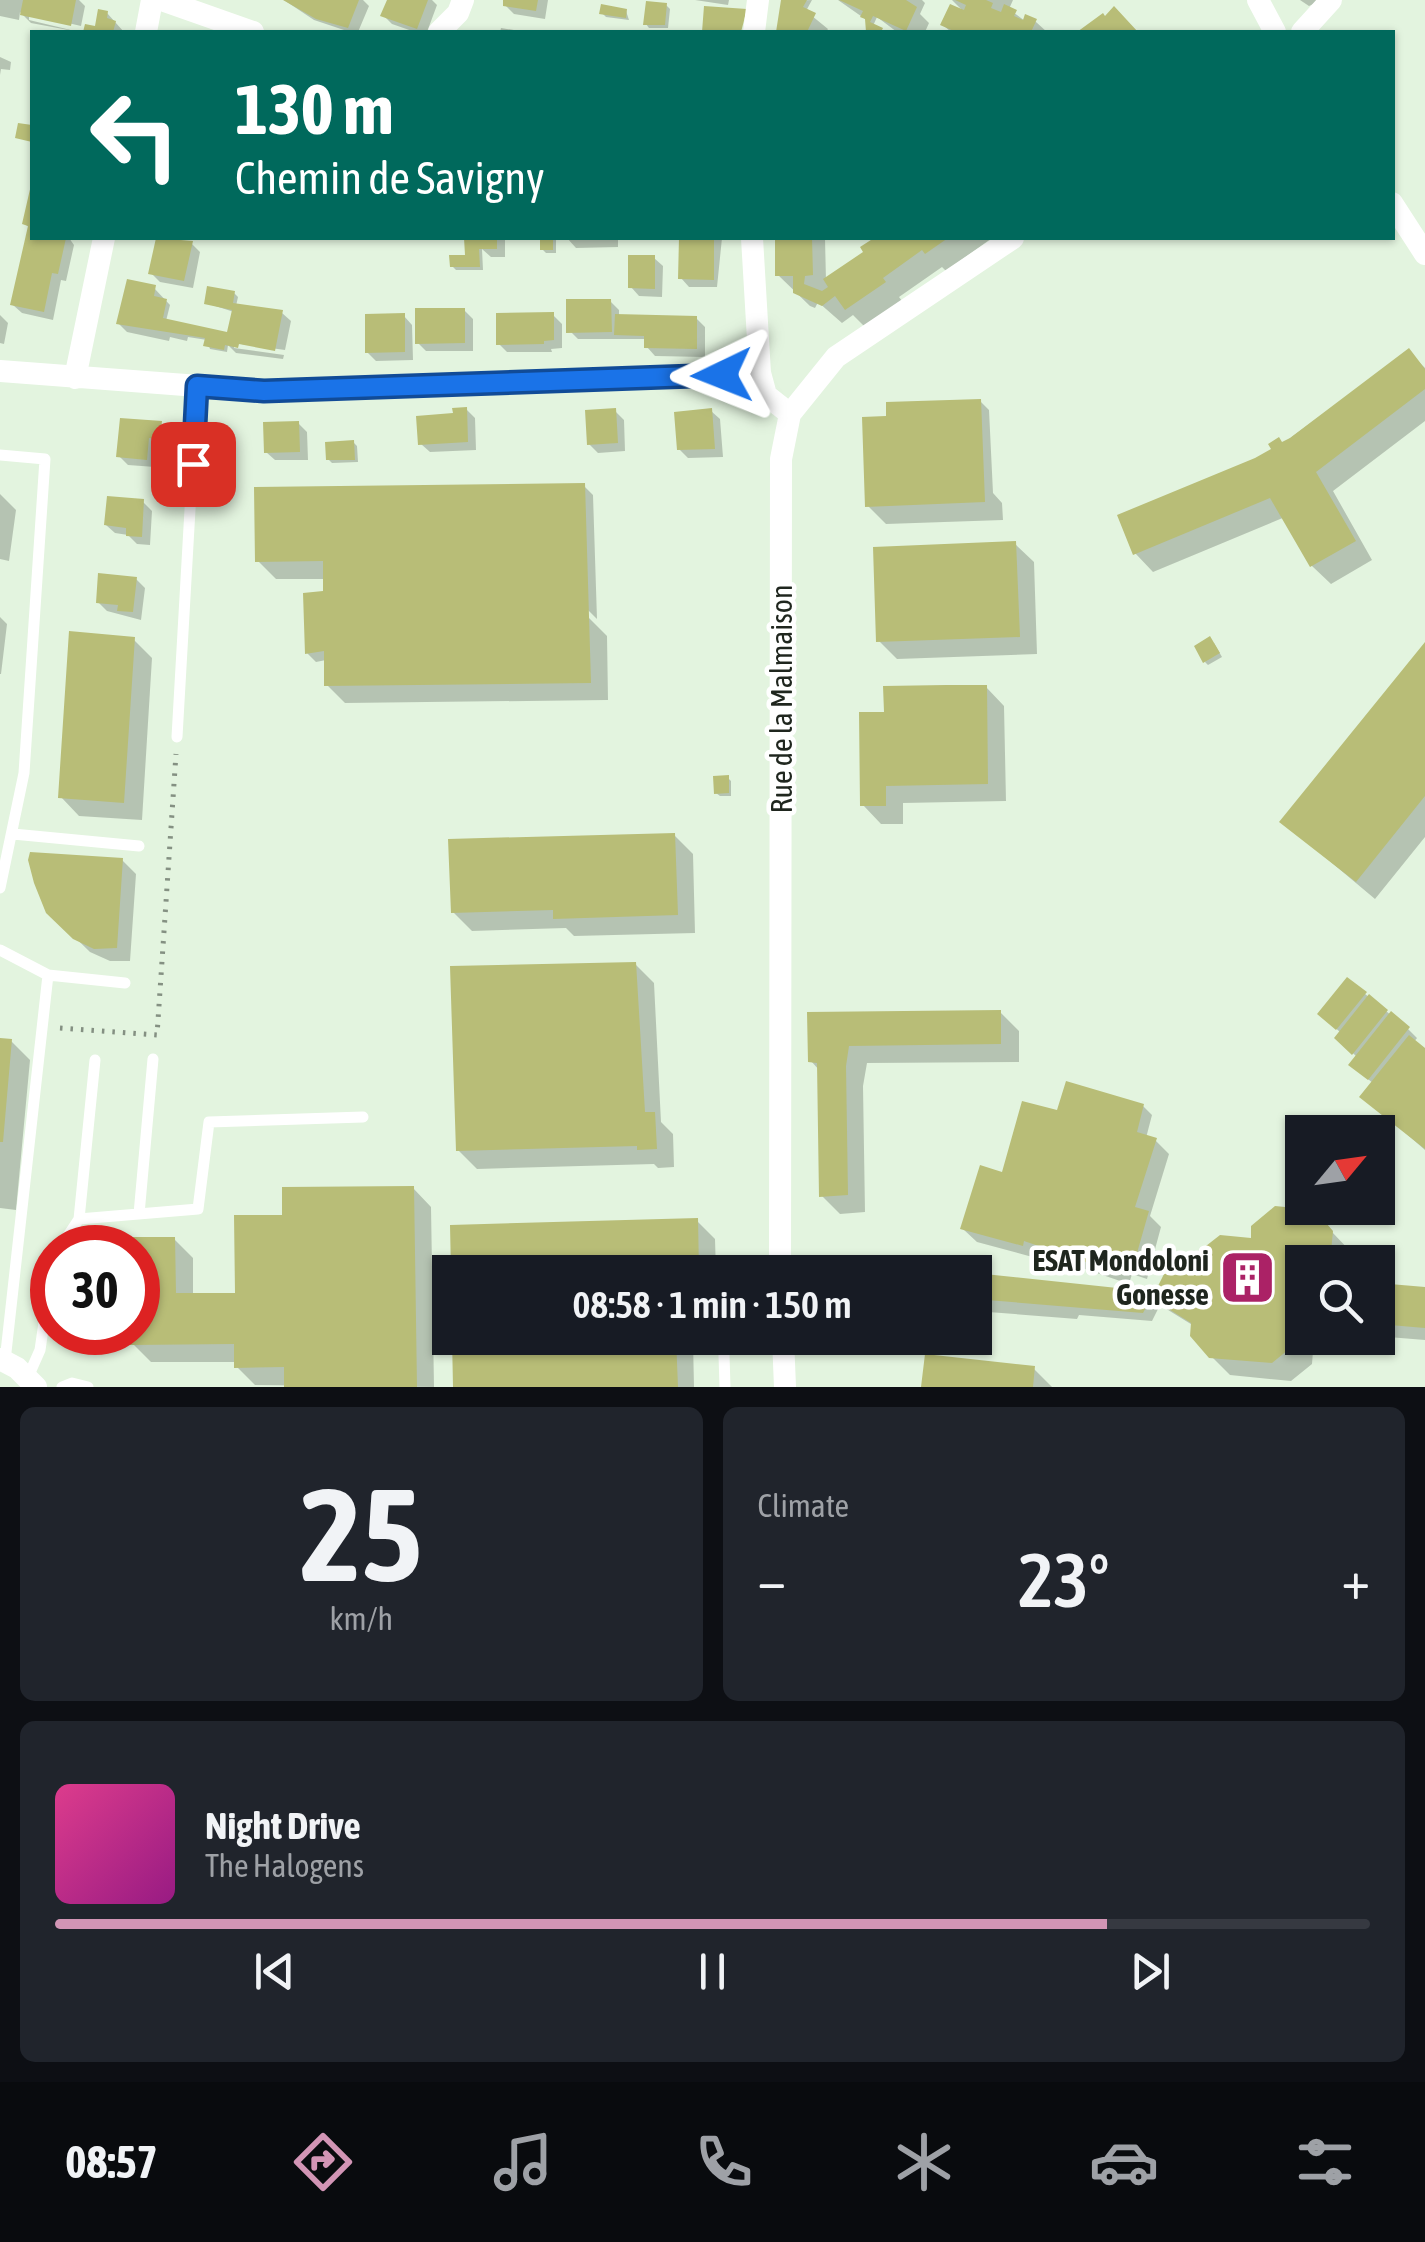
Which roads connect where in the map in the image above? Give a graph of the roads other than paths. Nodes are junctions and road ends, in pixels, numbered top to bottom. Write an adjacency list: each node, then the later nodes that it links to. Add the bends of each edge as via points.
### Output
1 (152, 0): 7 (street)
2 (162, 0): 8 (street)
3 (463, 0): 9 (street)
4 (758, 0): 10 (street)
5 (1258, 0): 11 (street)
6 (1331, 0): 12 (street)
7 (146, 30)
8 (247, 30)
9 (441, 30)
10 (754, 30)
11 (1274, 30)
12 (1304, 30)
13 (1395, 208): 17 (street)
14 (104, 240): 20 (street)
15 (752, 240): 19 (street)
16 (1010, 240): 22 (street, Rue de la Malmaison, via 836,358)
17 (1425, 254)
18 (0, 372): 20 (street)
19 (760, 373): 21 (street, via 264,391); 22 (street, via 766,395)
20 (74, 378): 21 (street)
21 (197, 386): 24 (lane)
22 (790, 414): 37 (street, Rue de la Malmaison, via 781,459)
23 (0, 455): 25 (lane, via 45,459 24,772)
24 (176, 737)
25 (13, 834): 26 (lane); 27 (lane)
26 (139, 846)
27 (0, 888)
28 (0, 950): 29 (lane)
29 (48, 975): 30 (lane); 41 (lane)
30 (124, 983)
31 (153, 1058): 34 (lane)
32 (95, 1060): 35 (lane)
33 (363, 1117): 34 (lane, via 209,1122 198,1208)
34 (139, 1214): 35 (lane)
35 (80, 1219): 36 (lane)
36 (76, 1225)
37 (780, 1255)
38 (39, 1355): 42 (lane)
39 (724, 1355): 45 (lane)
40 (784, 1355): 46 (street)
41 (2, 1360): 42 (street)
42 (32, 1382)
43 (62, 1387): 44 (lane)
44 (88, 1387)
45 (725, 1387)
46 (785, 1387)

